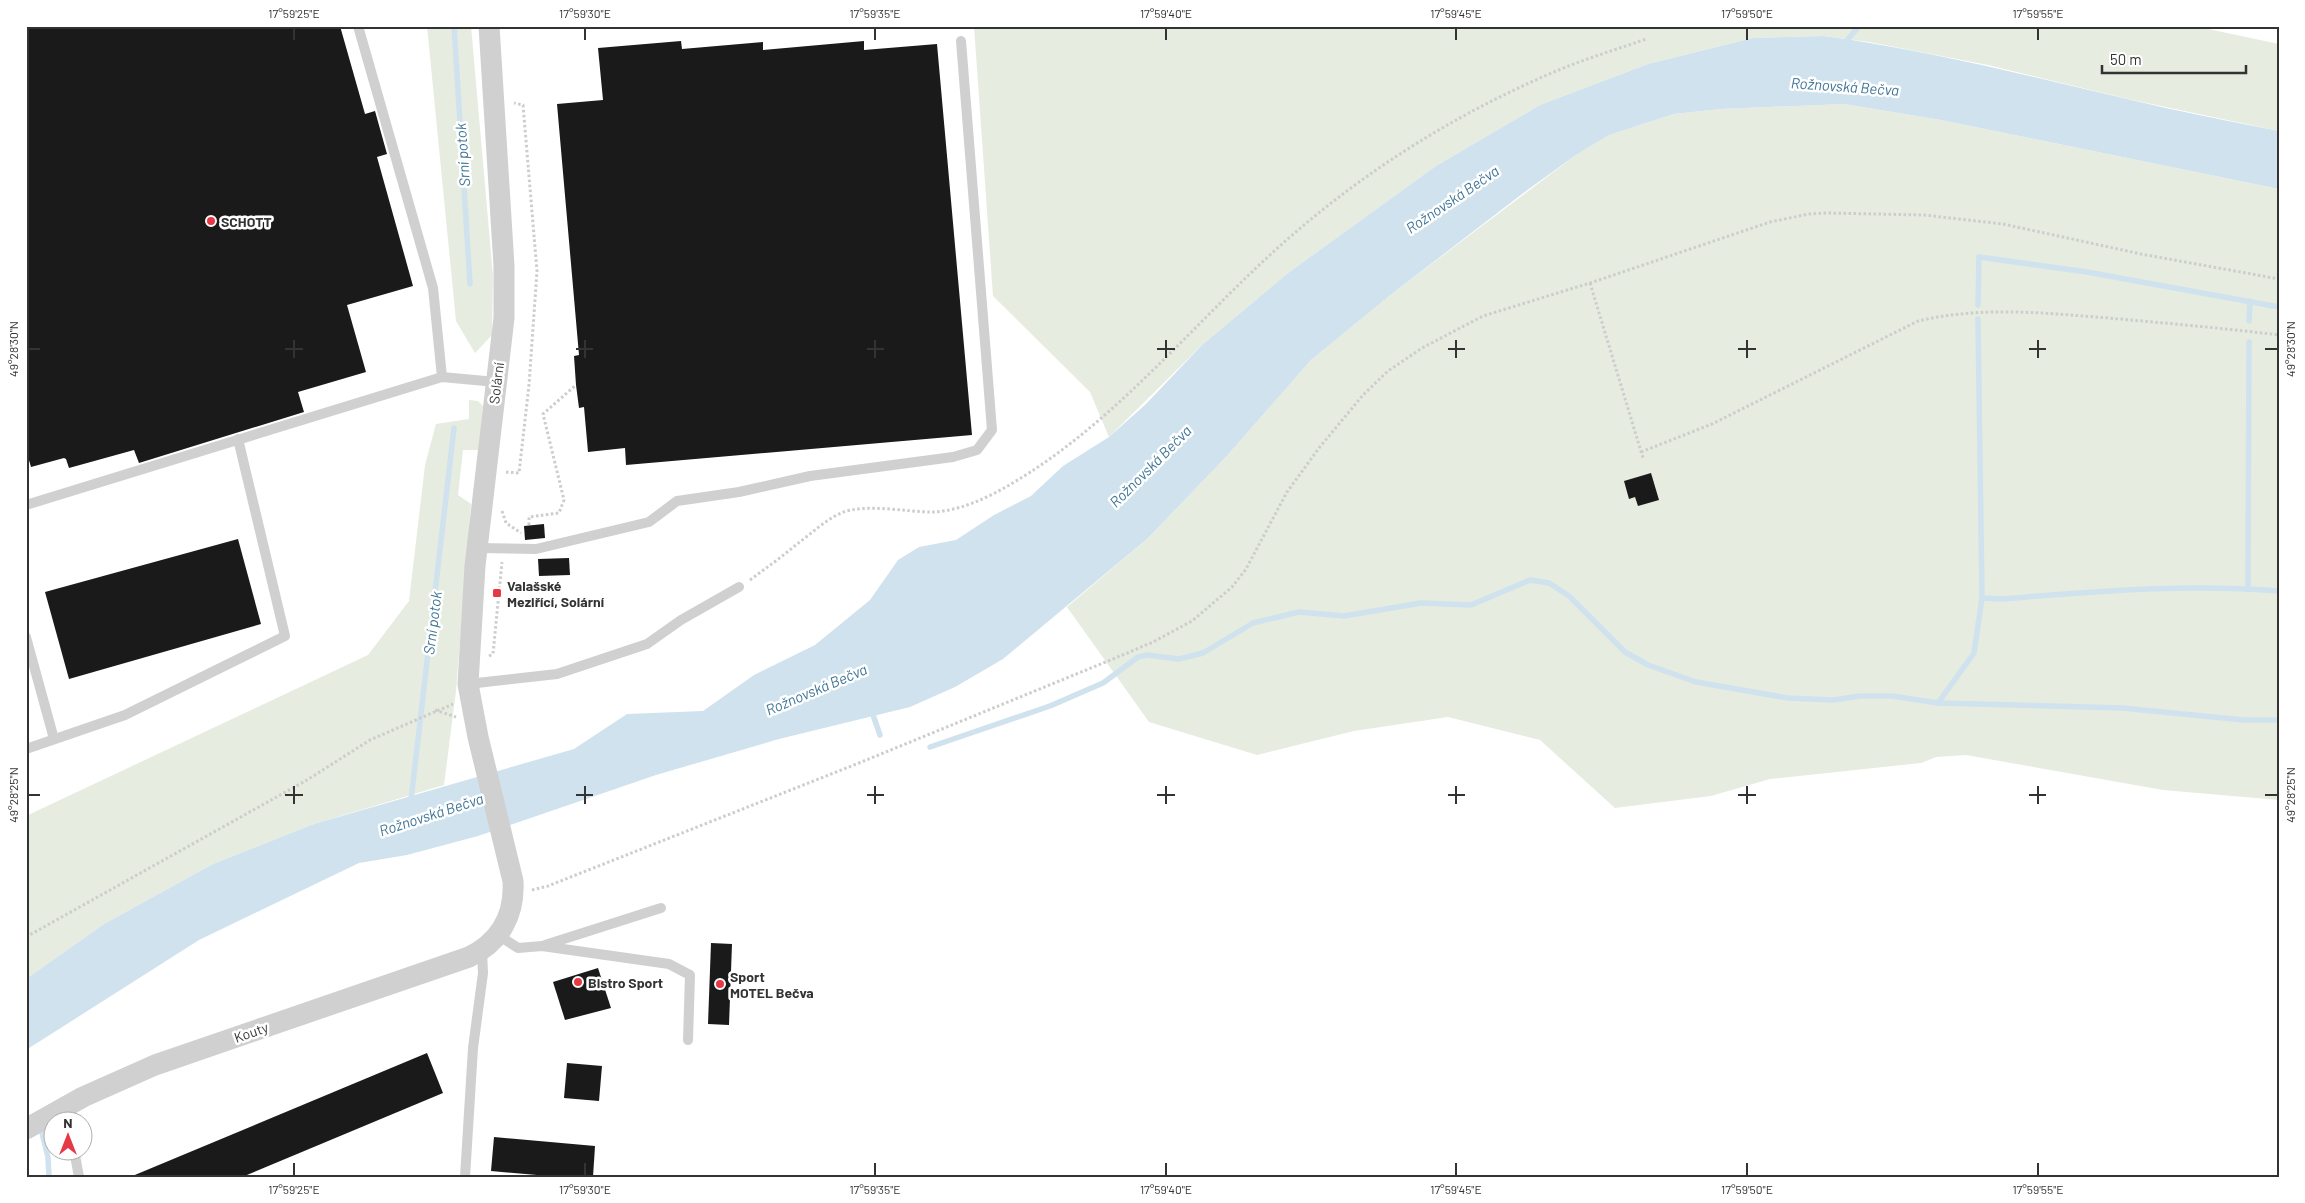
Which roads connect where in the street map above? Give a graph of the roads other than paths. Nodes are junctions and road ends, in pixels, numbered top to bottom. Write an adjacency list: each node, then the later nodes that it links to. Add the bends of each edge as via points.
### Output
1 (358, 26): 4 (lane, via 432,288)
2 (489, 26): 5 (street, Solární, via 504,266 504,318)
3 (961, 41): 8 (lane, via 992,430 977,450 953,457 810,476 739,492 678,501 649,522 536,549)
4 (442, 377): 5 (lane); 6 (lane)
5 (496, 382): 8 (street, Solární)
6 (238, 439): 7 (lane); 12 (lane, via 286,636 125,715)
7 (26, 505)
8 (477, 548): 11 (street, Solární)
9 (739, 587): 11 (lane, via 647,644 557,674)
10 (26, 637): 12 (lane)
11 (468, 684): 14 (street, Solární)
12 (54, 739): 13 (lane)
13 (26, 748)
14 (507, 850): 16 (street, Kouty, via 513,890 510,913)
15 (661, 908): 17 (lane)
16 (498, 936): 17 (lane, via 518,948); 18 (street, Kouty)
17 (542, 946): 19 (lane, via 669,964 690,975)
18 (482, 951): 20 (street, Kouty, via 155,1064 67,1111); 23 (lane, via 483,973 473,1048)
19 (688, 1040)
20 (26, 1128)
21 (76, 1160): 22 (lane)
22 (79, 1177)
23 (465, 1177)

